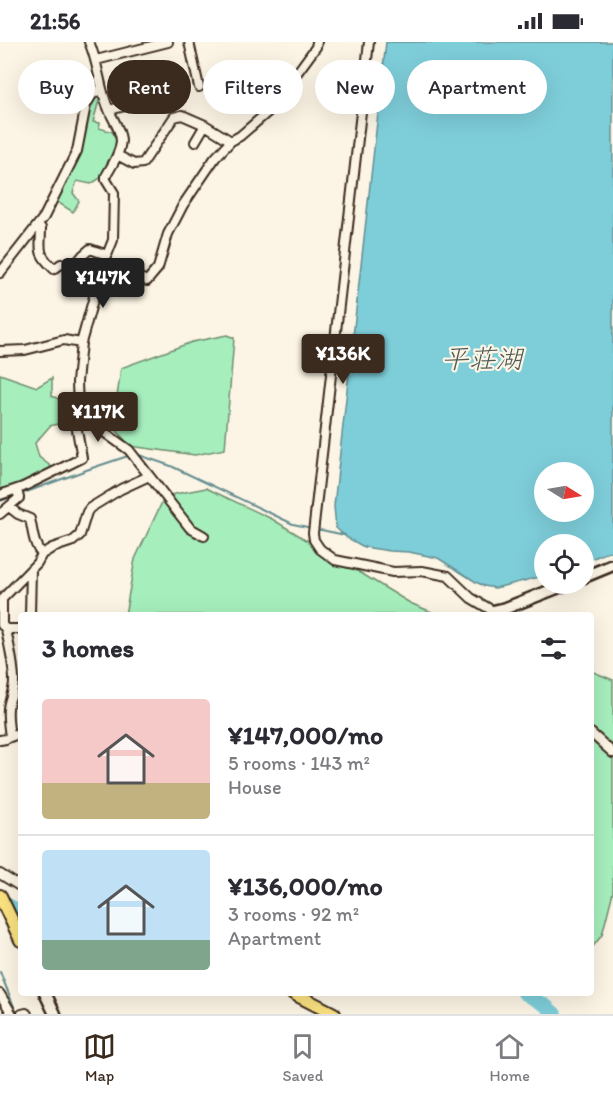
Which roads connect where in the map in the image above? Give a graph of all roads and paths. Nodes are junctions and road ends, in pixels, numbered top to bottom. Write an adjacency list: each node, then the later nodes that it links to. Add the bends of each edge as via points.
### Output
1 (89, 42): 6 (street)
2 (168, 42): 6 (street)
3 (189, 42): 7 (street)
4 (317, 42): 12 (street, via 269,111)
5 (369, 42): 34 (street, via 314,540 335,560 393,572 422,571 448,576)
6 (96, 60): 8 (street)
7 (199, 87)
8 (101, 89): 9 (street); 15 (street, via 86,105 76,151)
9 (107, 105)
10 (111, 114): 14 (street, via 121,134)
11 (205, 125): 12 (street); 13 (street); 14 (street, via 182,115 174,117 143,163 135,164)
12 (231, 141): 17 (street, via 214,158 183,205 168,234 158,268 147,281)
13 (195, 142)
14 (117, 155): 16 (street, via 106,176 114,193 113,240)
15 (38, 225): 16 (street, via 41,255 54,269 61,264 74,267 90,249); 18 (street)
16 (107, 255): 17 (street)
17 (102, 268): 19 (street)
18 (0, 273)
19 (81, 343): 20 (street, via 64,340 25,350); 21 (street, via 77,382 78,408)
20 (0, 351)
21 (83, 417): 22 (street, via 129,450); 23 (street, via 76,424 82,458)
22 (149, 476): 27 (street, via 190,528); 28 (street, via 90,508 81,535)
23 (17, 490): 24 (street); 25 (street, via 19,498)
24 (0, 495)
25 (9, 507): 26 (street); 28 (street, via 30,519)
26 (0, 514)
27 (204, 536)
28 (42, 554): 30 (street)
29 (613, 565): 31 (street)
30 (32, 569): 33 (street); 36 (street, via 2,599)
31 (594, 573)
32 (542, 594): 35 (street)
33 (30, 612)
34 (492, 612)
35 (496, 612)
36 (3, 626): 37 (street); 40 (street, via 14,670 8,706)
37 (18, 628)
38 (18, 734): 40 (street)
39 (594, 736): 42 (street)
40 (10, 737): 41 (street)
41 (0, 740)
42 (613, 753)
43 (0, 874): 44 (street)
44 (18, 885)
45 (0, 896): 46 (main road)
46 (18, 933)
47 (0, 994): 50 (street)
48 (46, 996): 53 (street)
49 (299, 996): 54 (main road)
50 (12, 1014)
51 (22, 1014): 52 (street)
52 (27, 1014)
53 (55, 1014)
54 (334, 1014)

